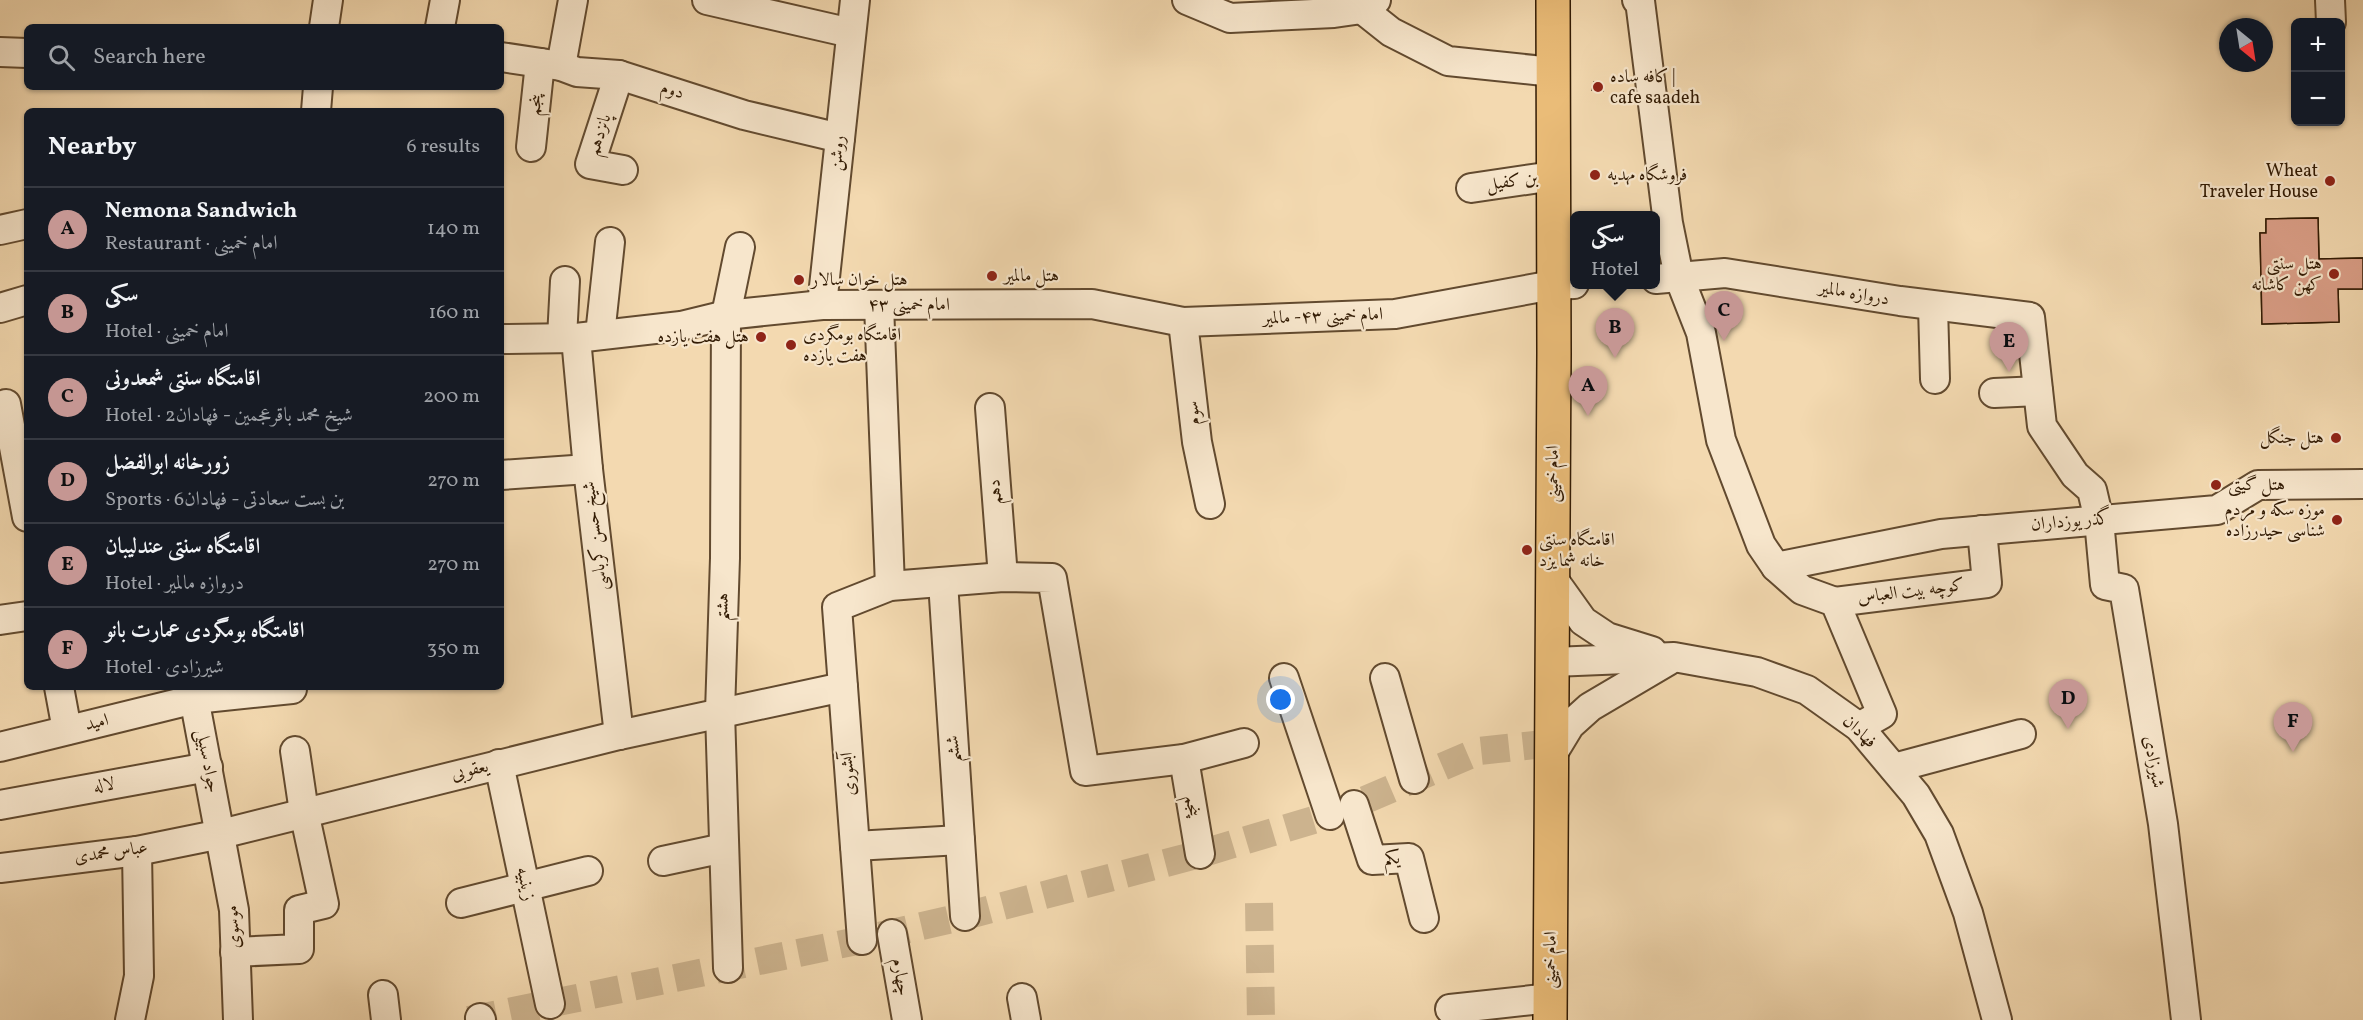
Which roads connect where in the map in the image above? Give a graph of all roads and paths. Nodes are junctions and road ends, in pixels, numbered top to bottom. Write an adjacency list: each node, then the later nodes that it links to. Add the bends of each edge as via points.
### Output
1 (328, 0): 12 (street)
2 (445, 0): 13 (street)
3 (573, 0): 18 (street, پنجم)
4 (855, 0): 14 (street, روشن)
5 (1187, 0): 10 (street, via 1230,18 1334,13)
6 (1553, 0): 19 (main road, امام خمینی)
7 (1637, 0): 32 (street, via 1668,223)
8 (2330, 0): 11 (street)
9 (721, 2): 14 (street)
10 (1369, 4): 19 (street, via 1391,32 1448,61)
11 (2331, 18)
12 (324, 24)
13 (441, 24)
14 (852, 33): 23 (street, روشن)
15 (0, 52): 16 (street)
16 (24, 53)
17 (504, 57): 18 (street, دوم)
18 (551, 64): 20 (street, دوم, via 577,72); 24 (street, پنجم)
19 (1553, 72): 26 (main road, امام خمینی)
20 (619, 75): 23 (street, دوم, via 744,115); 25 (street, پانزدهم, via 590,164)
21 (318, 90): 22 (street)
22 (316, 108)
23 (840, 138): 37 (street, روشن)
24 (531, 147)
25 (623, 170)
26 (1553, 176): 27 (street, بن کفیل); 34 (main road, امام خمینی)
27 (1471, 188)
28 (24, 225): 29 (street)
29 (0, 230)
30 (610, 242): 43 (street)
31 (740, 248): 41 (street, هشتم)
32 (1667, 278): 39 (street, دروازه مالمیر, via 1725,273); 57 (street, via 1701,333 1721,440 1761,545)
33 (565, 281): 43 (street)
34 (1564, 285): 42 (street, امام خمینی ۴۳- مالمیر, via 1395,314); 59 (main road, امام خمینی)
35 (24, 301): 40 (street)
36 (1092, 304): 38 (street, امام خمینی ۴۳); 42 (street, امام خمینی ۴۳- مالمیر)
37 (822, 305): 38 (street, امام خمینی ۴۳); 41 (street, امام خمینی ۴۳)
38 (879, 305): 61 (street)
39 (1933, 306): 45 (street); 46 (street, دروازه مالمیر, via 2030,317)
40 (0, 308)
41 (726, 315): 43 (street, امام خمینی ۴۳, via 681,326); 73 (street, هشتم)
42 (1183, 322): 54 (street, سوم, via 1197,442)
43 (579, 337): 44 (street, امام خمینی ۴۳); 50 (street, شیخ حسن کرباسی)
44 (504, 339)
45 (1935, 379)
46 (2038, 392): 47 (street); 55 (street, via 2042,426 2075,475 2092,490)
47 (1994, 393)
48 (11, 403): 53 (street)
49 (990, 408): 58 (street, دهم)
50 (588, 469): 51 (street); 77 (street, شیخ حسن کرباسی)
51 (504, 475)
52 (2363, 484): 55 (street, گذر يوزداران, via 2258,486 2217,510)
53 (24, 496)
54 (1210, 504)
55 (2099, 520): 56 (street, گذر يوزداران); 113 (street, شیرزادی, via 2105,585 2124,590 2163,824)
56 (1982, 530): 57 (street, گذر يوزداران, via 1941,534); 62 (street, کوچه بيت العباس, via 1987,583)
57 (1776, 567): 62 (street, via 1802,590)
58 (1003, 577): 60 (street); 82 (street, via 1052,578 1085,771)
59 (1553, 579): 65 (street, via 1583,621 1607,637); 66 (main road, امام خمینی)
60 (943, 582): 61 (street); 90 (street, ششم)
61 (890, 586): 69 (street, آبشوری, via 837,607)
62 (1835, 602): 74 (street, via 1882,714)
63 (24, 616): 64 (street)
64 (0, 620)
65 (1674, 657): 66 (street, فهادان); 74 (street, فهادان, via 1757,672 1807,690); 81 (street, via 1590,707 1570,725)
66 (1553, 662): 81 (main road, امام خمینی)
67 (1284, 678): 101 (street, یکم, via 1342,810 1372,860 1409,858)
68 (1385, 678): 86 (street)
69 (843, 687): 73 (street, یعقوبی); 91 (street, آبشوری)
70 (60, 690): 75 (street)
71 (268, 690): 72 (street, امید)
72 (194, 693): 75 (street, امید); 84 (street, جواد سبیلی)
73 (720, 712): 77 (street, یعقوبی); 92 (street, هشتم)
74 (1859, 727): 85 (street, فهادان)
75 (68, 730): 79 (street, امید)
76 (2021, 734): 85 (street)
77 (619, 735): 83 (street, یعقوبی)
78 (1244, 743): 82 (street)
79 (0, 747)
80 (295, 751): 88 (street)
81 (1553, 753): 108 (main road, امام خمینی)
82 (1184, 759): 94 (street, پنجم)
83 (499, 764): 88 (street, یعقوبی); 98 (street, زینبیه)
84 (208, 767): 87 (street, لاله); 89 (street, جواد سبیلی)
85 (1894, 768): 112 (street, فهادان, via 1939,834 1968,913)
86 (1414, 779)
87 (0, 805)
88 (304, 812): 89 (street, یعقوبی); 104 (street, via 324,904 299,910 299,949)
89 (221, 834): 93 (street, عباس محمدی); 104 (street, موسوی, via 234,910)
90 (960, 840): 91 (street); 100 (street, ششم)
91 (855, 846): 103 (street, آبشوری)
92 (724, 848): 95 (street); 105 (street, هشتم)
93 (137, 851): 96 (street, عباس محمدی); 109 (street, via 139,976)
94 (1200, 854)
95 (663, 861)
96 (0, 868)
97 (588, 871): 98 (street)
98 (525, 886): 99 (street); 106 (street, زینبیه)
99 (461, 903)
100 (965, 916)
101 (1424, 918)
102 (892, 934): 111 (street, چهارم)
103 (862, 940)
104 (235, 952): 110 (street, موسوی)
105 (728, 968)
106 (550, 1004)
107 (1450, 1009): 108 (street)
108 (1551, 1009)
109 (130, 1020)
110 (238, 1020)
111 (907, 1020)
112 (1997, 1020)
113 (2186, 1020)

